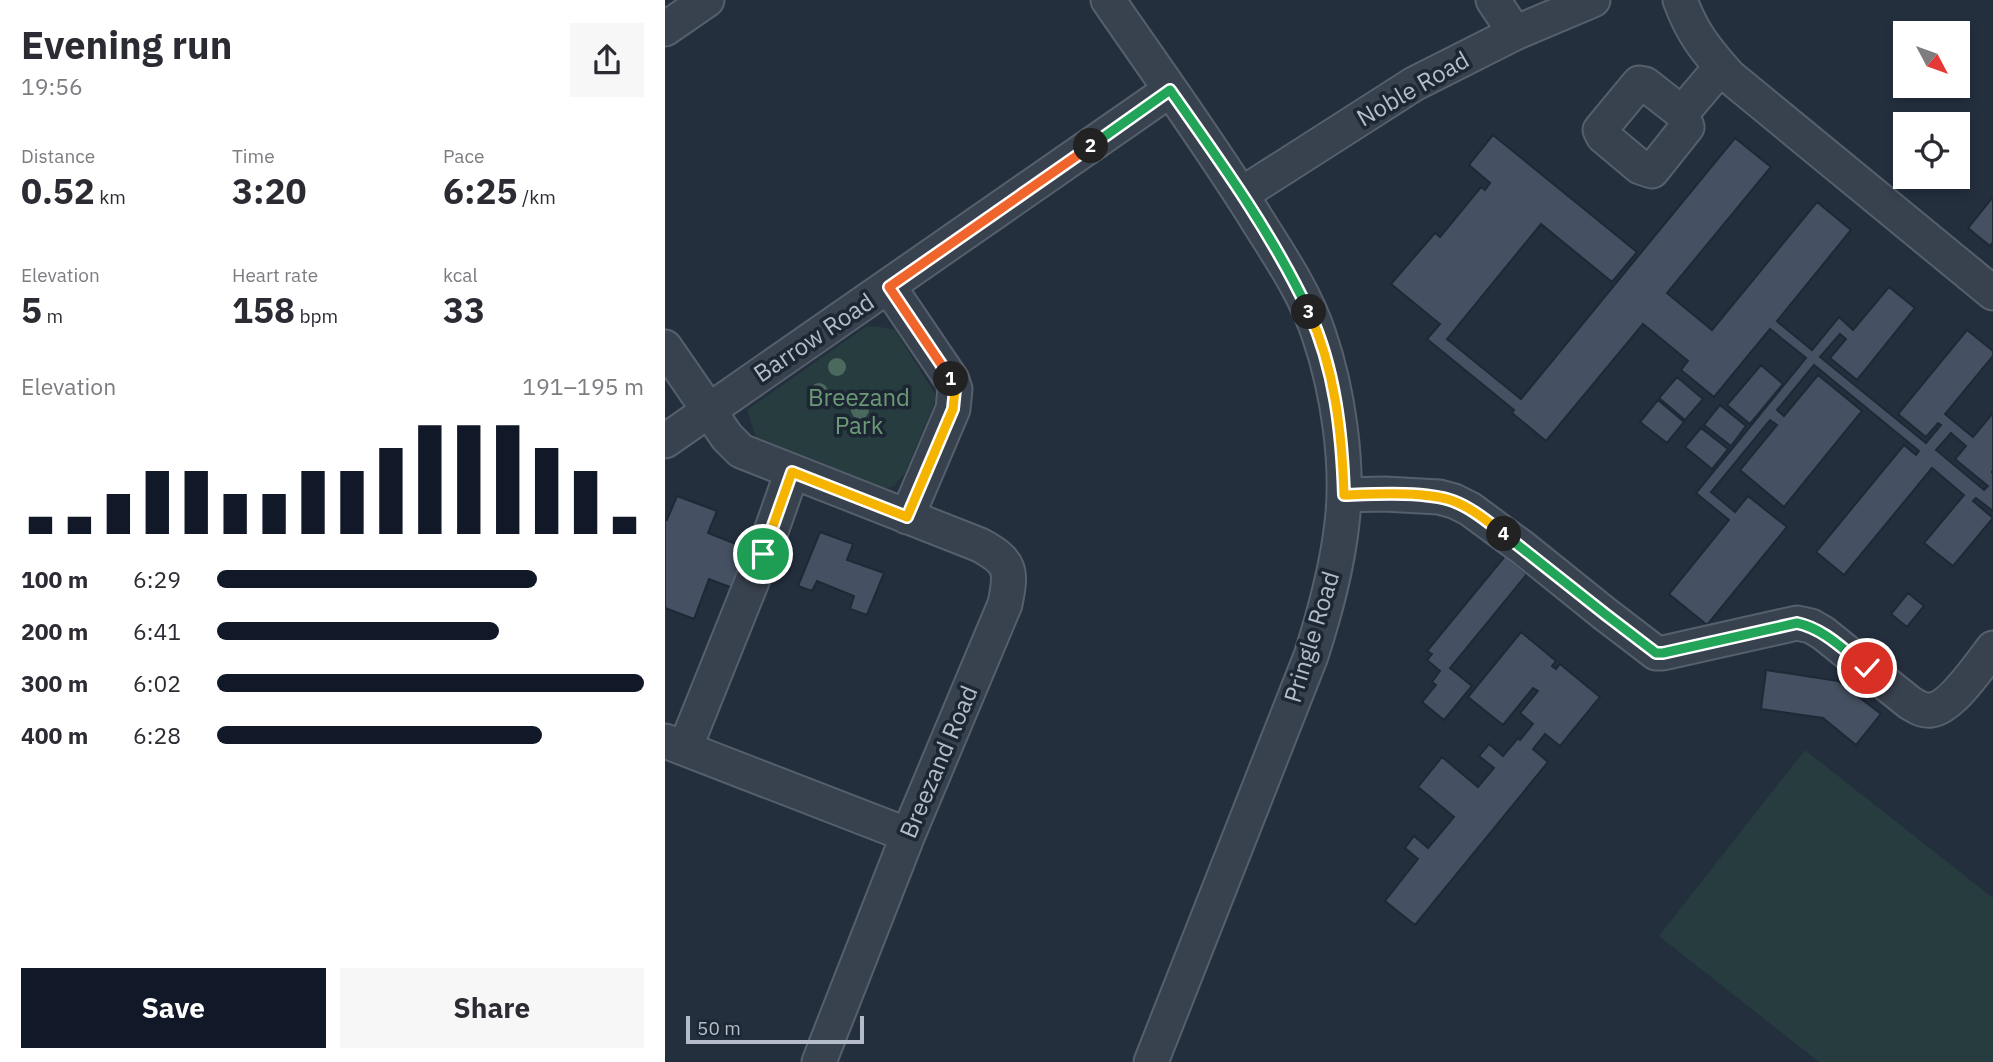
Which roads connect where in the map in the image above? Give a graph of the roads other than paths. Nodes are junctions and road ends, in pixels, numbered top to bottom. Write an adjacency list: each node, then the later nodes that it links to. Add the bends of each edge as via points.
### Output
1 (707, 0): 6 (street)
2 (1108, 0): 9 (street, Pringle Road)
3 (1493, 0): 7 (street)
4 (1593, 0): 7 (street, Noble Road)
5 (1680, 0): 8 (street, via 1693,31)
6 (665, 29)
7 (1515, 33): 11 (street, Noble Road, via 1414,84)
8 (1721, 66): 10 (street); 12 (street)
9 (1170, 90): 11 (street, Pringle Road); 13 (street, Barrow Road)
10 (1682, 113)
11 (1242, 194): 18 (street, Pringle Road, via 1291,275 1319,334 1334,391)
12 (1990, 284)
13 (889, 287): 15 (street, Barrow Road); 19 (street, via 955,389 953,409)
14 (665, 347): 15 (street, Breezand Road)
15 (710, 410): 16 (street, Barrow Road); 17 (street, Breezand Road, via 734,446)
16 (665, 441)
17 (792, 472): 19 (street, Breezand Road); 21 (street, via 763,554)
18 (1344, 495): 20 (street, via 1439,497 1470,509 1656,653 1797,623 1823,633 1910,703 1932,710 1949,702); 24 (street, Pringle Road, via 1330,593 1311,656)
19 (907, 517): 22 (street, Breezand Road, via 995,553 1010,578 1005,604)
20 (1993, 648)
21 (675, 745): 22 (street)
22 (908, 835): 23 (street, Breezand Road)
23 (819, 1062)
24 (1151, 1062)

